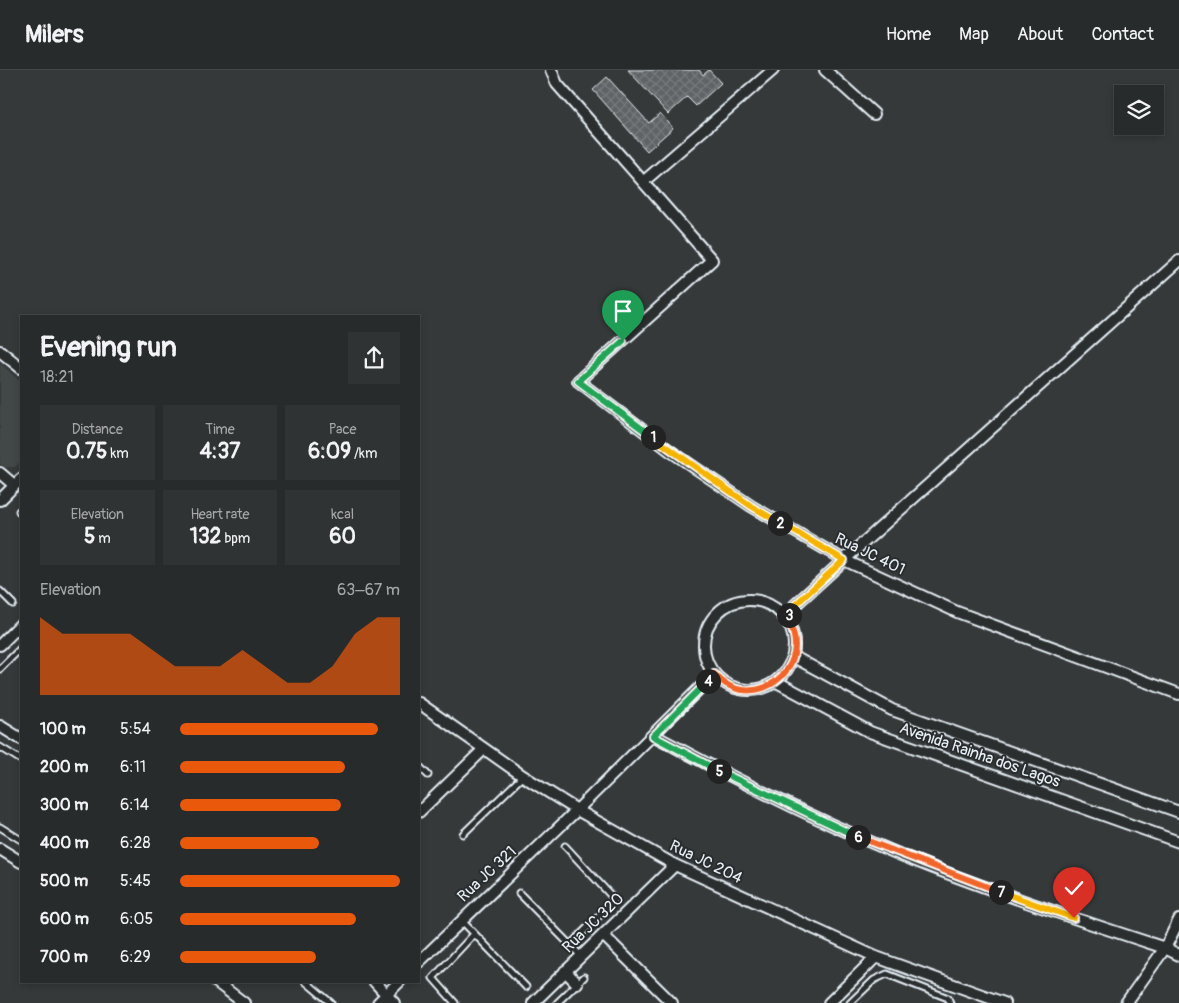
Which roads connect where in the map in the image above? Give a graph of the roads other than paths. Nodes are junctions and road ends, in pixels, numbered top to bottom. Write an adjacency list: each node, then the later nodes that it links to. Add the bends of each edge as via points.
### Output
1 (551, 70): 5 (street, via 557,84)
2 (773, 70): 5 (street)
3 (825, 70): 4 (street)
4 (874, 114)
5 (643, 182): 12 (street, Rua JC 401, via 712,260 578,381 669,450 751,506)
6 (1179, 261): 12 (street)
7 (0, 351): 8 (street)
8 (20, 367)
9 (0, 473): 10 (street)
10 (18, 482): 11 (street)
11 (0, 500)
12 (844, 560): 15 (street, via 795,605); 23 (street, Rua JC 401, via 957,612)
13 (0, 591): 14 (lane)
14 (13, 604)
15 (786, 618): 19 (street, via 794,637); 21 (street, via 772,605 753,599 733,602 717,613 704,638 705,656)
16 (20, 625): 17 (street)
17 (0, 645)
18 (20, 649): 20 (lane)
19 (794, 657): 22 (street, via 788,671); 36 (street, Avenida Rainha dos Lagos, via 892,710)
20 (0, 669)
21 (714, 674): 22 (street, via 726,684 743,690 760,690); 26 (street, Rua JC 321)
22 (777, 682): 40 (street, Avenida Rainha dos Lagos, via 870,732)
23 (1179, 694)
24 (420, 704): 29 (street, Rua JC 204)
25 (0, 726): 27 (street)
26 (653, 736): 34 (street, Rua JC 321); 51 (street, via 795,809 902,855 965,880)
27 (20, 738)
28 (0, 747): 30 (lane)
29 (484, 749): 33 (street, Rua JC 204); 35 (street)
30 (20, 759)
31 (420, 767): 32 (lane)
32 (428, 776)
33 (523, 776): 34 (street, Rua JC 204); 38 (lane)
34 (577, 810): 44 (street, Rua JC 204); 46 (street, Rua JC 321)
35 (420, 811)
36 (1179, 812)
37 (0, 827): 39 (lane)
38 (463, 834)
39 (20, 839)
40 (1179, 842)
41 (565, 846): 50 (lane, via 615,900)
42 (0, 849): 43 (street)
43 (20, 861)
44 (675, 866): 49 (street, Rua JC 320); 54 (street, Rua JC 204)
45 (519, 893): 50 (lane)
46 (460, 920): 48 (lane); 55 (street, Rua JC 321)
47 (1179, 920): 51 (street)
48 (474, 934): 62 (lane); 69 (lane, via 433,978)
49 (603, 935): 53 (street, Rua JC 320); 72 (street)
50 (570, 945): 53 (lane)
51 (1165, 948): 52 (street); 77 (street)
52 (1179, 955)
53 (581, 956): 56 (street, Rua JC 320)
54 (876, 957): 64 (street, Rua JC 204); 73 (street)
55 (420, 961)
56 (565, 971): 57 (street); 70 (street, Rua JC 320)
57 (580, 980): 71 (lane)
58 (218, 983): 65 (street)
59 (307, 983): 66 (lane)
60 (376, 983): 63 (street)
61 (398, 983): 63 (street)
62 (526, 987)
63 (387, 994): 67 (street); 68 (street)
64 (983, 1000): 76 (street, Rua JC 204)
65 (244, 1003)
66 (331, 1003)
67 (378, 1003)
68 (394, 1003)
69 (455, 1003)
70 (533, 1003)
71 (557, 1003)
72 (672, 1003)
73 (828, 1003)
74 (850, 1003): 75 (lane, via 874,980 887,974 948,998)
75 (950, 1003)
76 (1004, 1003)
77 (1126, 1003)

